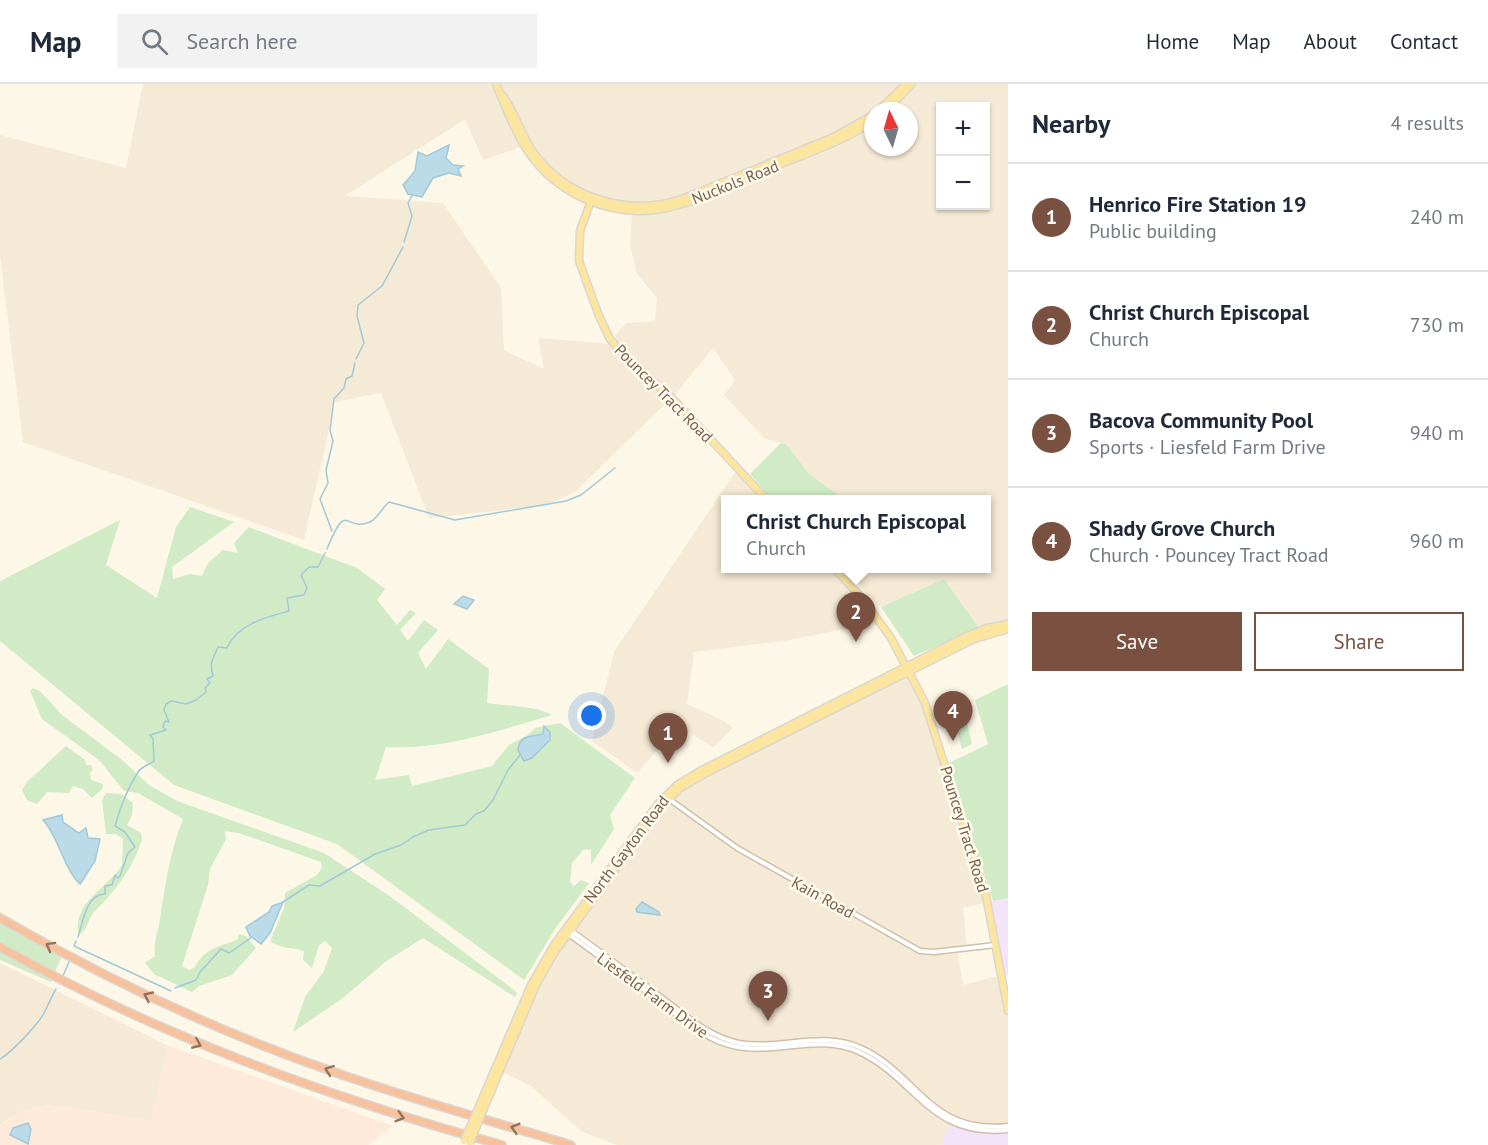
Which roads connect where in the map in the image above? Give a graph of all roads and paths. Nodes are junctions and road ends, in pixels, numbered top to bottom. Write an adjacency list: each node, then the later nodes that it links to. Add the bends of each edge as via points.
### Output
1 (906, 84): 4 (main road)
2 (912, 84): 5 (main road)
3 (497, 87): 8 (main road, via 542,162)
4 (887, 102)
5 (895, 102)
6 (864, 120): 8 (main road, Nuckols Road, via 834,137 676,201 634,206)
7 (864, 126): 8 (main road, Nuckols Road, via 837,141 672,207 627,210)
8 (591, 200): 9 (main road, Pouncey Tract Road, via 580,231 579,261 610,339)
9 (762, 495)
10 (838, 573): 13 (main road, Pouncey Tract Road, via 870,608)
11 (1008, 624): 13 (main road, via 979,631)
12 (1008, 629): 13 (main road, via 983,635)
13 (909, 669): 14 (main road, North Gayton Road, via 692,775); 17 (main road, Pouncey Tract Road, via 930,717 957,799)
14 (667, 797): 16 (main road, North Gayton Road); 17 (street, Kain Road, via 745,853 920,951)
15 (2, 919): 24 (highway, one-way to 15, via 383,1089 263,1046 137,991)
16 (567, 931): 20 (street, Liesfeld Farm Drive, via 718,1036 751,1044 826,1040 852,1044 877,1057 946,1114 978,1125); 21 (street, Liesfeld Farm Drive, via 717,1041 746,1048 826,1044 849,1048 877,1063 946,1120 978,1130); 22 (main road, North Gayton Road, bridge, via 535,976)
17 (997, 945): 19 (main road, Pouncey Tract Road)
18 (0, 947): 23 (highway, one-way to 23, via 110,1005 244,1063 359,1104)
19 (1008, 1011)
20 (1008, 1126)
21 (1008, 1130)
22 (467, 1143)
23 (502, 1145)
24 (571, 1145)

